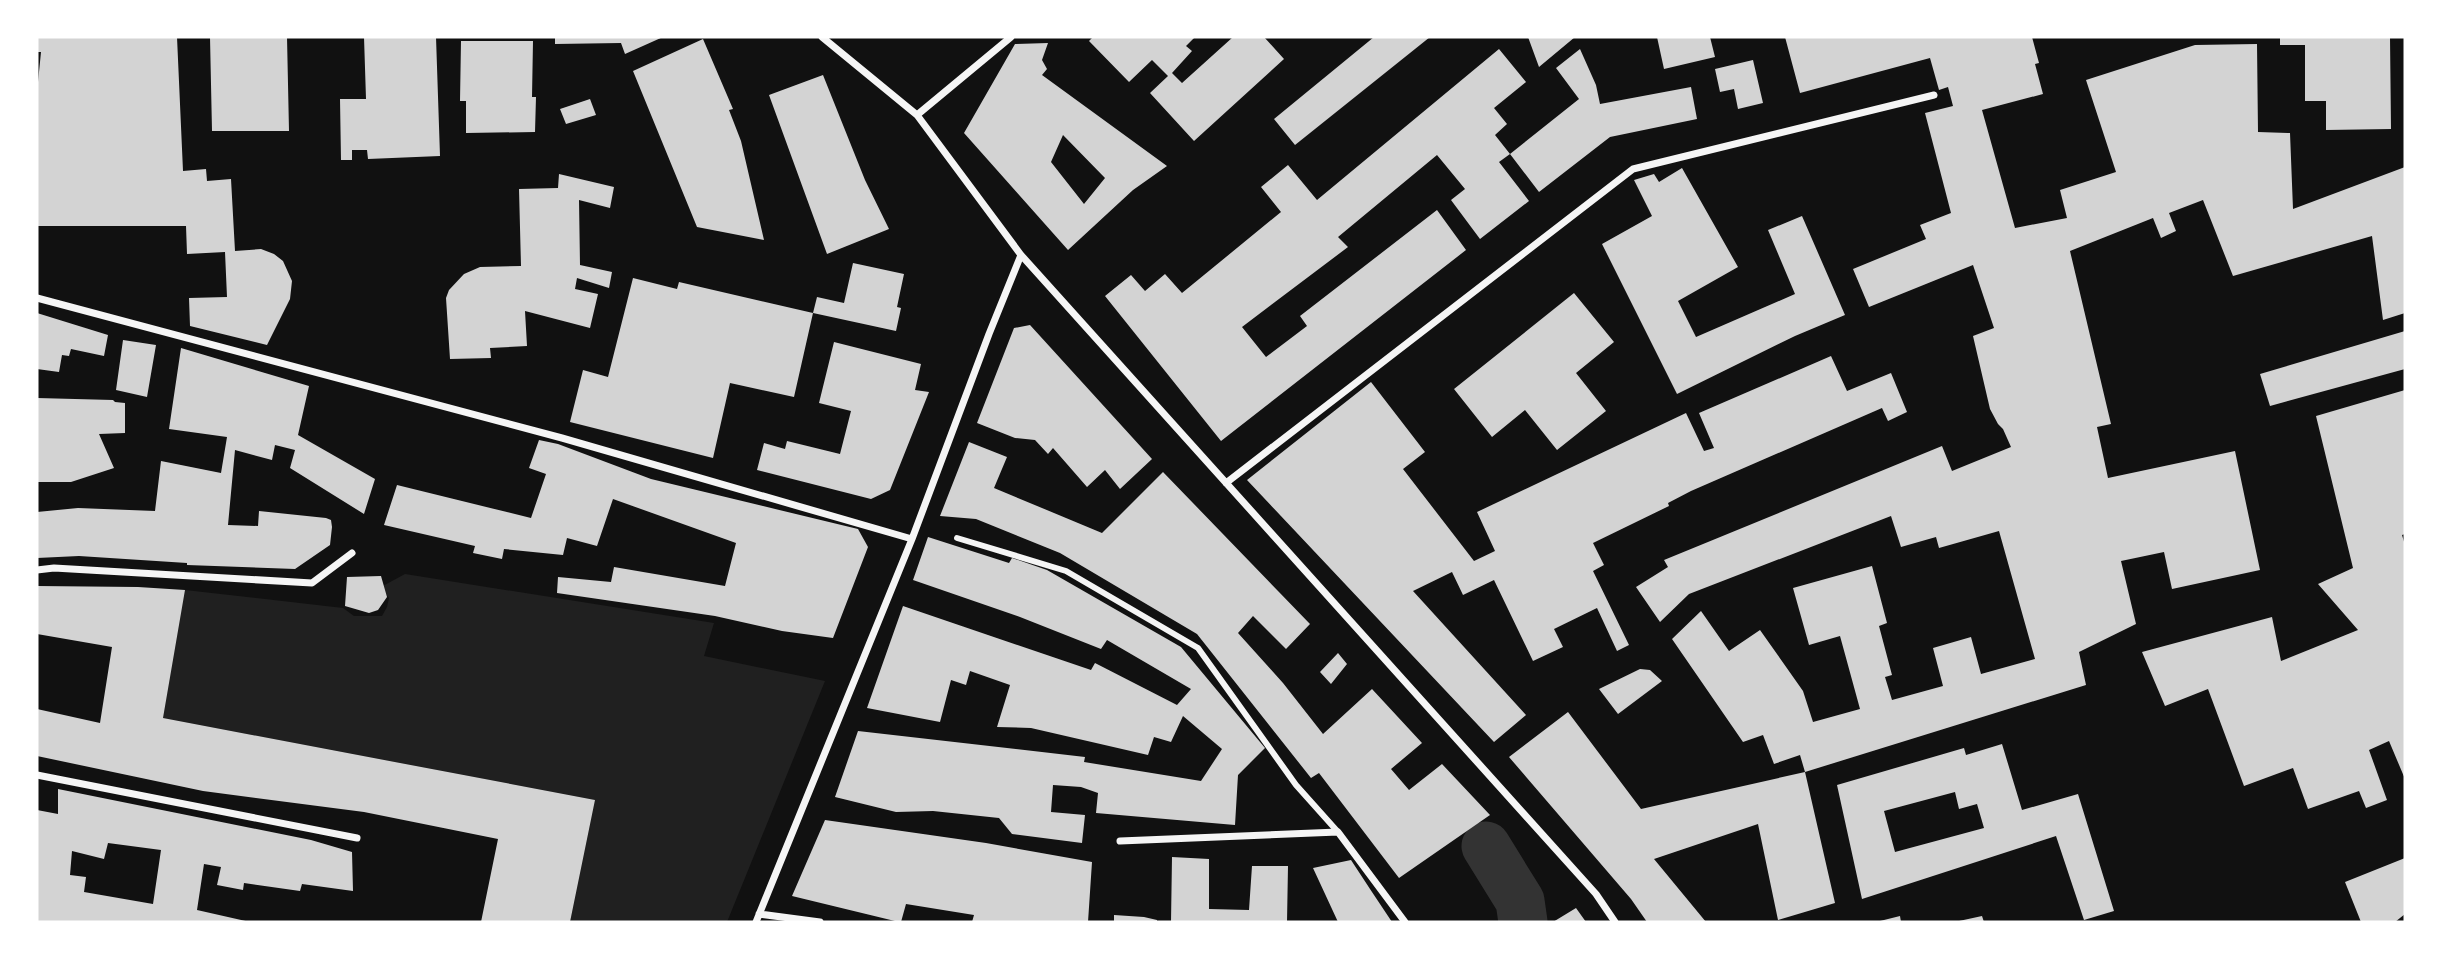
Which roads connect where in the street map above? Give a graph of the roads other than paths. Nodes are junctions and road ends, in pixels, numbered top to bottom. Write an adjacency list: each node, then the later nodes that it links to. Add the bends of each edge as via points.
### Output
1 (822, 37): 4 (street)
2 (1011, 37): 4 (street)
3 (1934, 95): 7 (street, via 1633,169)
4 (917, 115): 5 (street)
5 (1021, 255): 7 (street); 9 (street)
6 (37, 298): 9 (street, via 562,438)
7 (1226, 483): 19 (street)
8 (957, 538): 13 (street, via 1066,571 1198,648 1296,785)
9 (912, 539): 16 (street)
10 (352, 553): 11 (street, via 312,583)
11 (37, 570)
12 (37, 775): 14 (street)
13 (1338, 832): 15 (street); 18 (street)
14 (357, 838)
15 (1120, 841)
16 (758, 918): 17 (street)
17 (820, 922)
18 (1405, 922)
19 (1615, 922)

